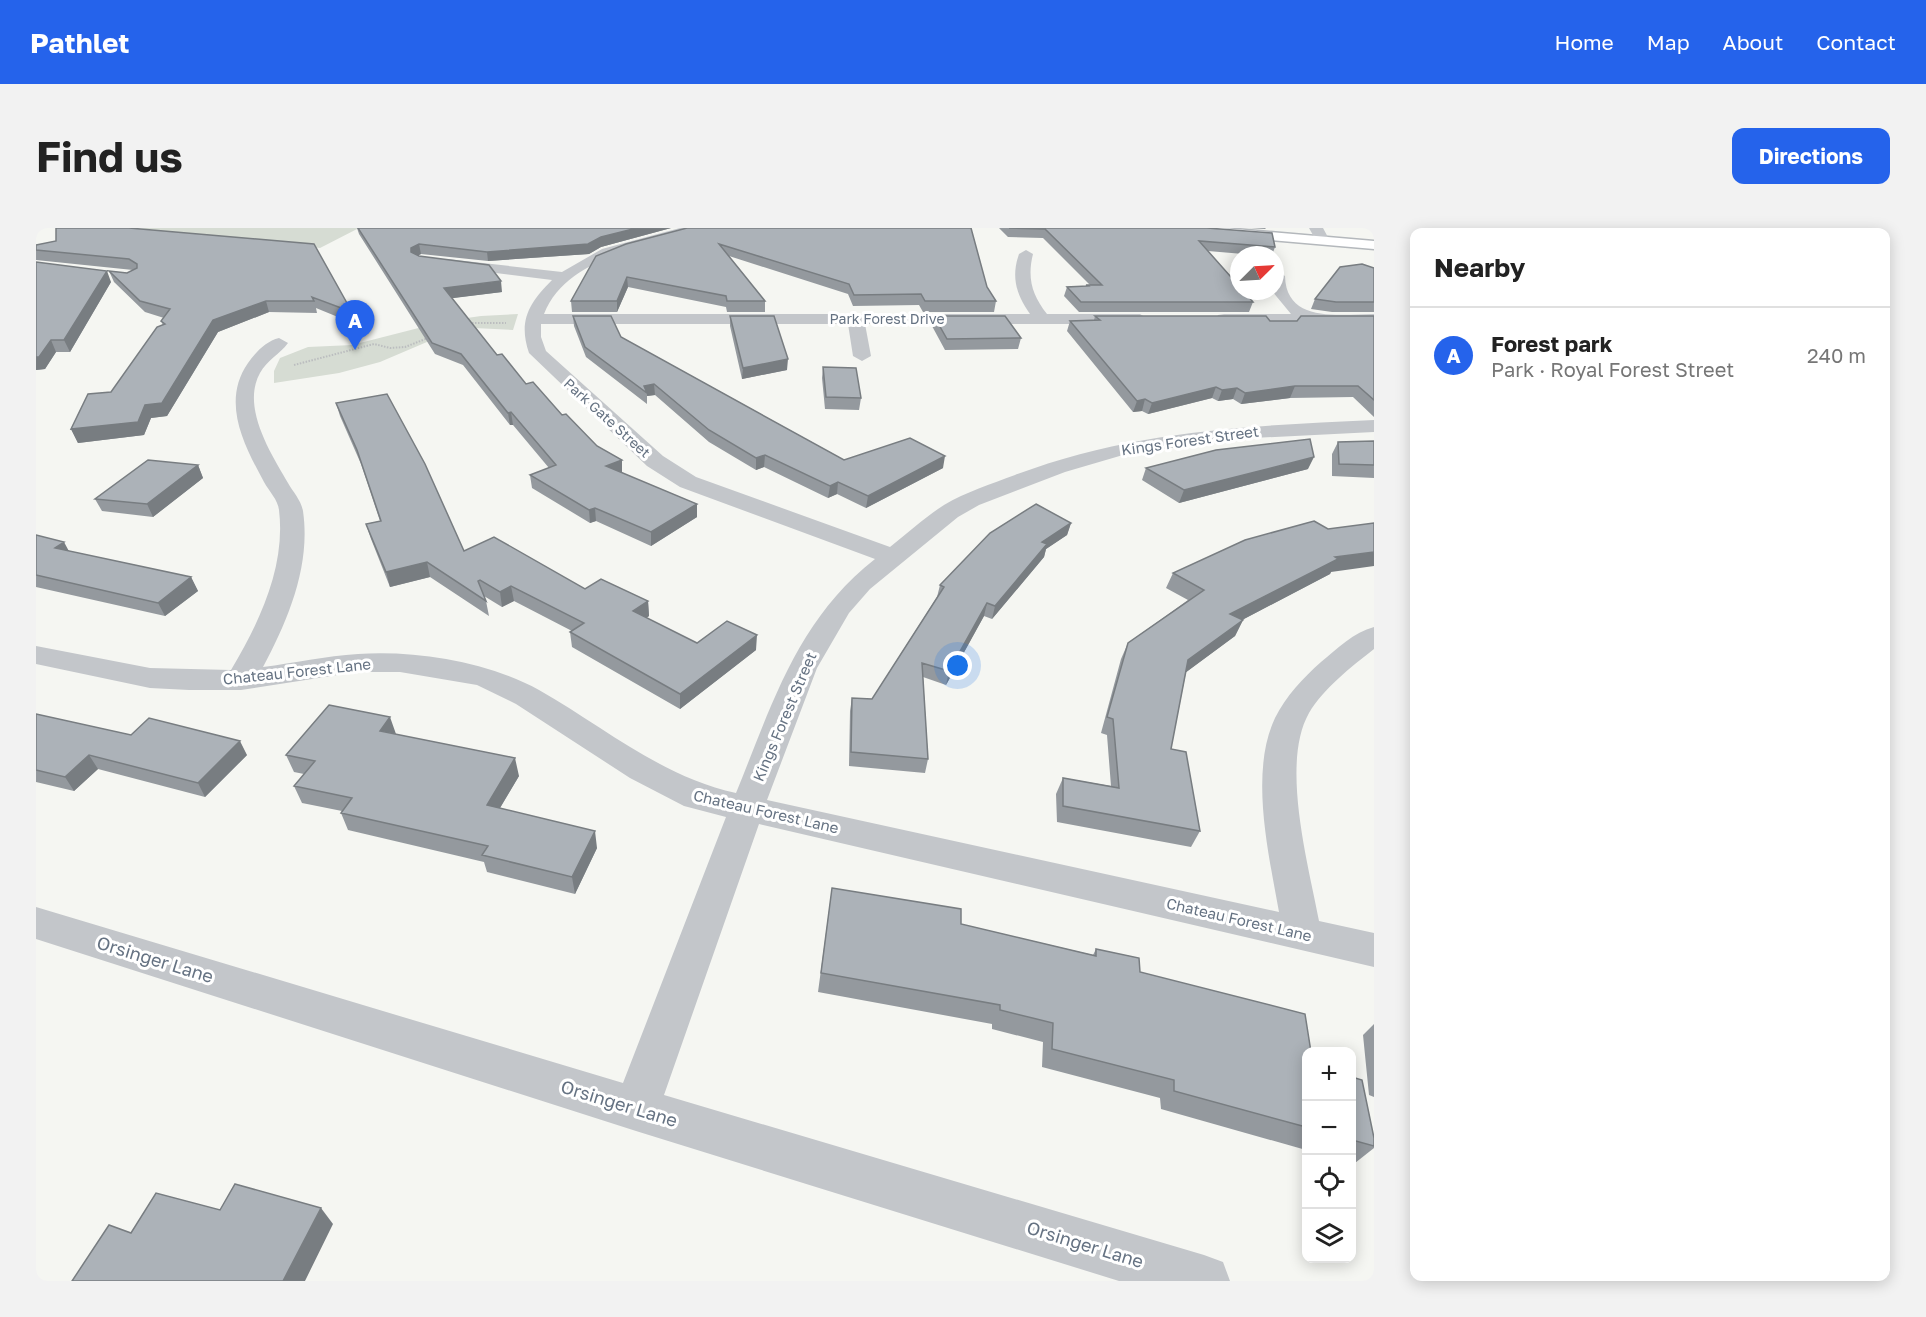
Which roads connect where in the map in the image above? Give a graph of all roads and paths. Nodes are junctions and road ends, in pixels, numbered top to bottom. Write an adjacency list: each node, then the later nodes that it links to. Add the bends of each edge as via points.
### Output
1 (692, 228): 7 (street, via 604,253)
2 (1174, 228): 3 (main road)
3 (1319, 234): 4 (main road)
4 (1374, 245)
5 (1026, 254): 12 (street, via 1021,284 1027,301)
6 (433, 262): 7 (street)
7 (567, 277): 17 (street, via 542,299)
8 (1284, 299): 15 (street)
9 (793, 300): 11 (street)
10 (855, 318): 11 (street, Park Forest Drive); 12 (street, Park Forest Drive); 21 (street)
11 (796, 319): 17 (street, Park Forest Drive)
12 (1042, 319): 13 (street, Park Forest Drive)
13 (1157, 319)
14 (1204, 319): 15 (street)
15 (1308, 319): 16 (street)
16 (1374, 319)
17 (532, 323): 18 (path); 24 (street, Park Gate Street, via 534,347 547,365 655,461 688,483)
18 (464, 324)
19 (435, 334): 22 (path, via 405,347 374,344 307,364)
20 (279, 343): 22 (street, via 260,356)
21 (862, 356)
22 (252, 369): 27 (street, via 243,397 244,412 291,508 289,573 270,628)
23 (1374, 426): 24 (street, Kings Forest Street, via 1233,433 1121,449 1057,467 971,500 928,527)
24 (893, 557): 28 (street, Kings Forest Street, via 837,609 802,668)
25 (1374, 636): 30 (street, via 1326,672 1291,718 1282,748 1279,787)
26 (36, 655): 27 (street, Chateau Forest Lane, via 150,678)
27 (241, 680): 28 (street, Chateau Forest Lane, via 378,663 485,677 527,697 642,770 696,797)
28 (747, 808): 30 (street, Chateau Forest Lane); 32 (street, Kings Forest Street)
29 (36, 923): 32 (street, Orsinger Lane)
30 (1302, 934): 31 (street, Chateau Forest Lane)
31 (1374, 950)
32 (636, 1109): 33 (street, Orsinger Lane)
33 (1204, 1281)

